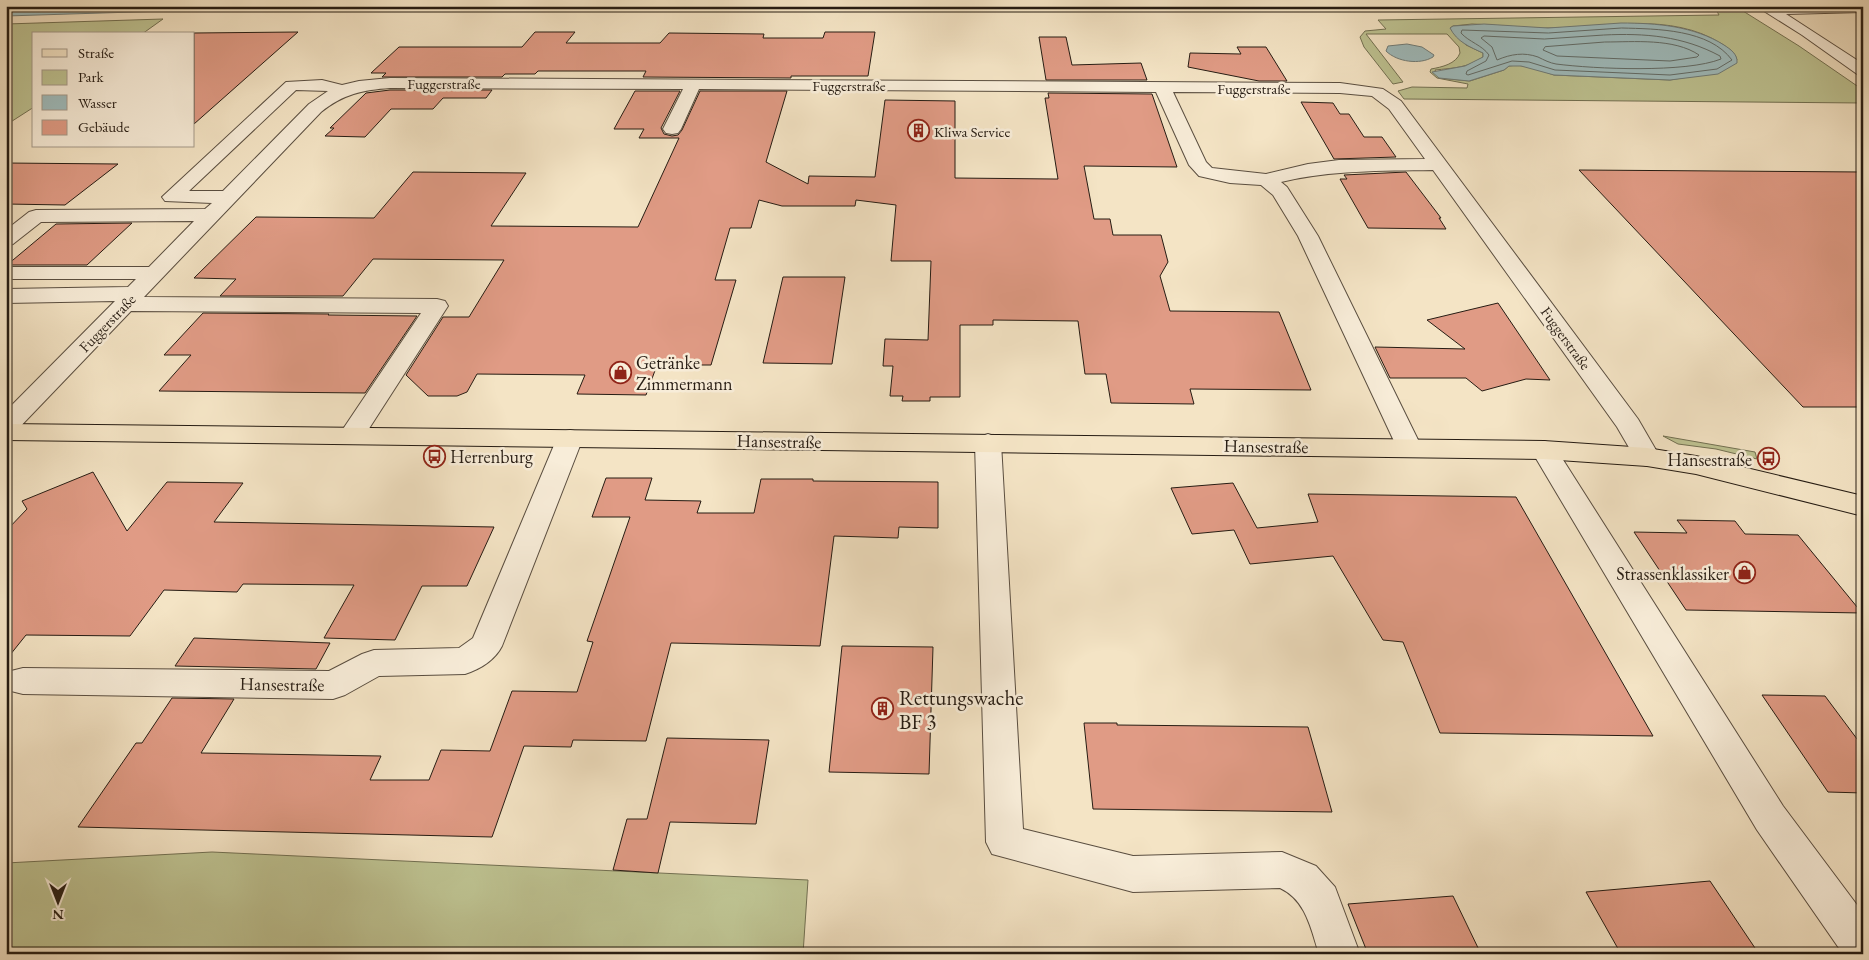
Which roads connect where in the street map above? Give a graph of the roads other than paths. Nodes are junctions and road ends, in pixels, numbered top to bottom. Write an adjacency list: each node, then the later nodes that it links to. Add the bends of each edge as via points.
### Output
1 (1767, 8): 2 (street); 3 (street)
2 (1863, 8)
3 (1863, 71)
4 (693, 85): 5 (street, Fuggerstraße); 6 (street, Fuggerstraße, via 390,83); 7 (street)
5 (1163, 87): 8 (street, Fuggerstraße, via 1340,88 1377,92 1395,105); 9 (street, via 1198,165 1206,172)
6 (341, 90): 10 (street, Fuggerstraße, via 315,108); 10 (street, via 322,85 292,85 172,196)
7 (672, 130)
8 (1438, 164): 9 (street, via 1339,166); 24 (street, Fuggerstraße, via 1629,425)
9 (1266, 180): 22 (street, via 1280,191 1308,236)
10 (229, 197): 11 (street, Fuggerstraße)
11 (212, 215): 12 (street, via 36,216); 14 (street, Fuggerstraße)
12 (6, 240)
13 (6, 272): 14 (street)
14 (155, 273): 16 (street, Fuggerstraße)
15 (6, 296): 16 (street)
16 (130, 299): 17 (street, Fuggerstraße); 19 (street, via 437,306)
17 (6, 426)
18 (6, 432): 19 (main road, Hansestraße)
19 (352, 435): 20 (main road, Hansestraße)
20 (570, 438): 21 (main road, Hansestraße); 26 (street, Hansestraße, via 486,646 465,660 374,663 333,685)
21 (988, 443): 22 (main road, Hansestraße); 28 (street, via 1005,842 1133,874 1282,870 1302,879 1321,900)
22 (1409, 448): 23 (main road, Hansestraße)
23 (1544, 450): 24 (main road, Hansestraße); 27 (street, via 1770,818)
24 (1647, 457): 25 (main road, Hansestraße, via 1696,465)
25 (1863, 506)
26 (23, 681)
27 (1863, 947)
28 (1340, 954)

